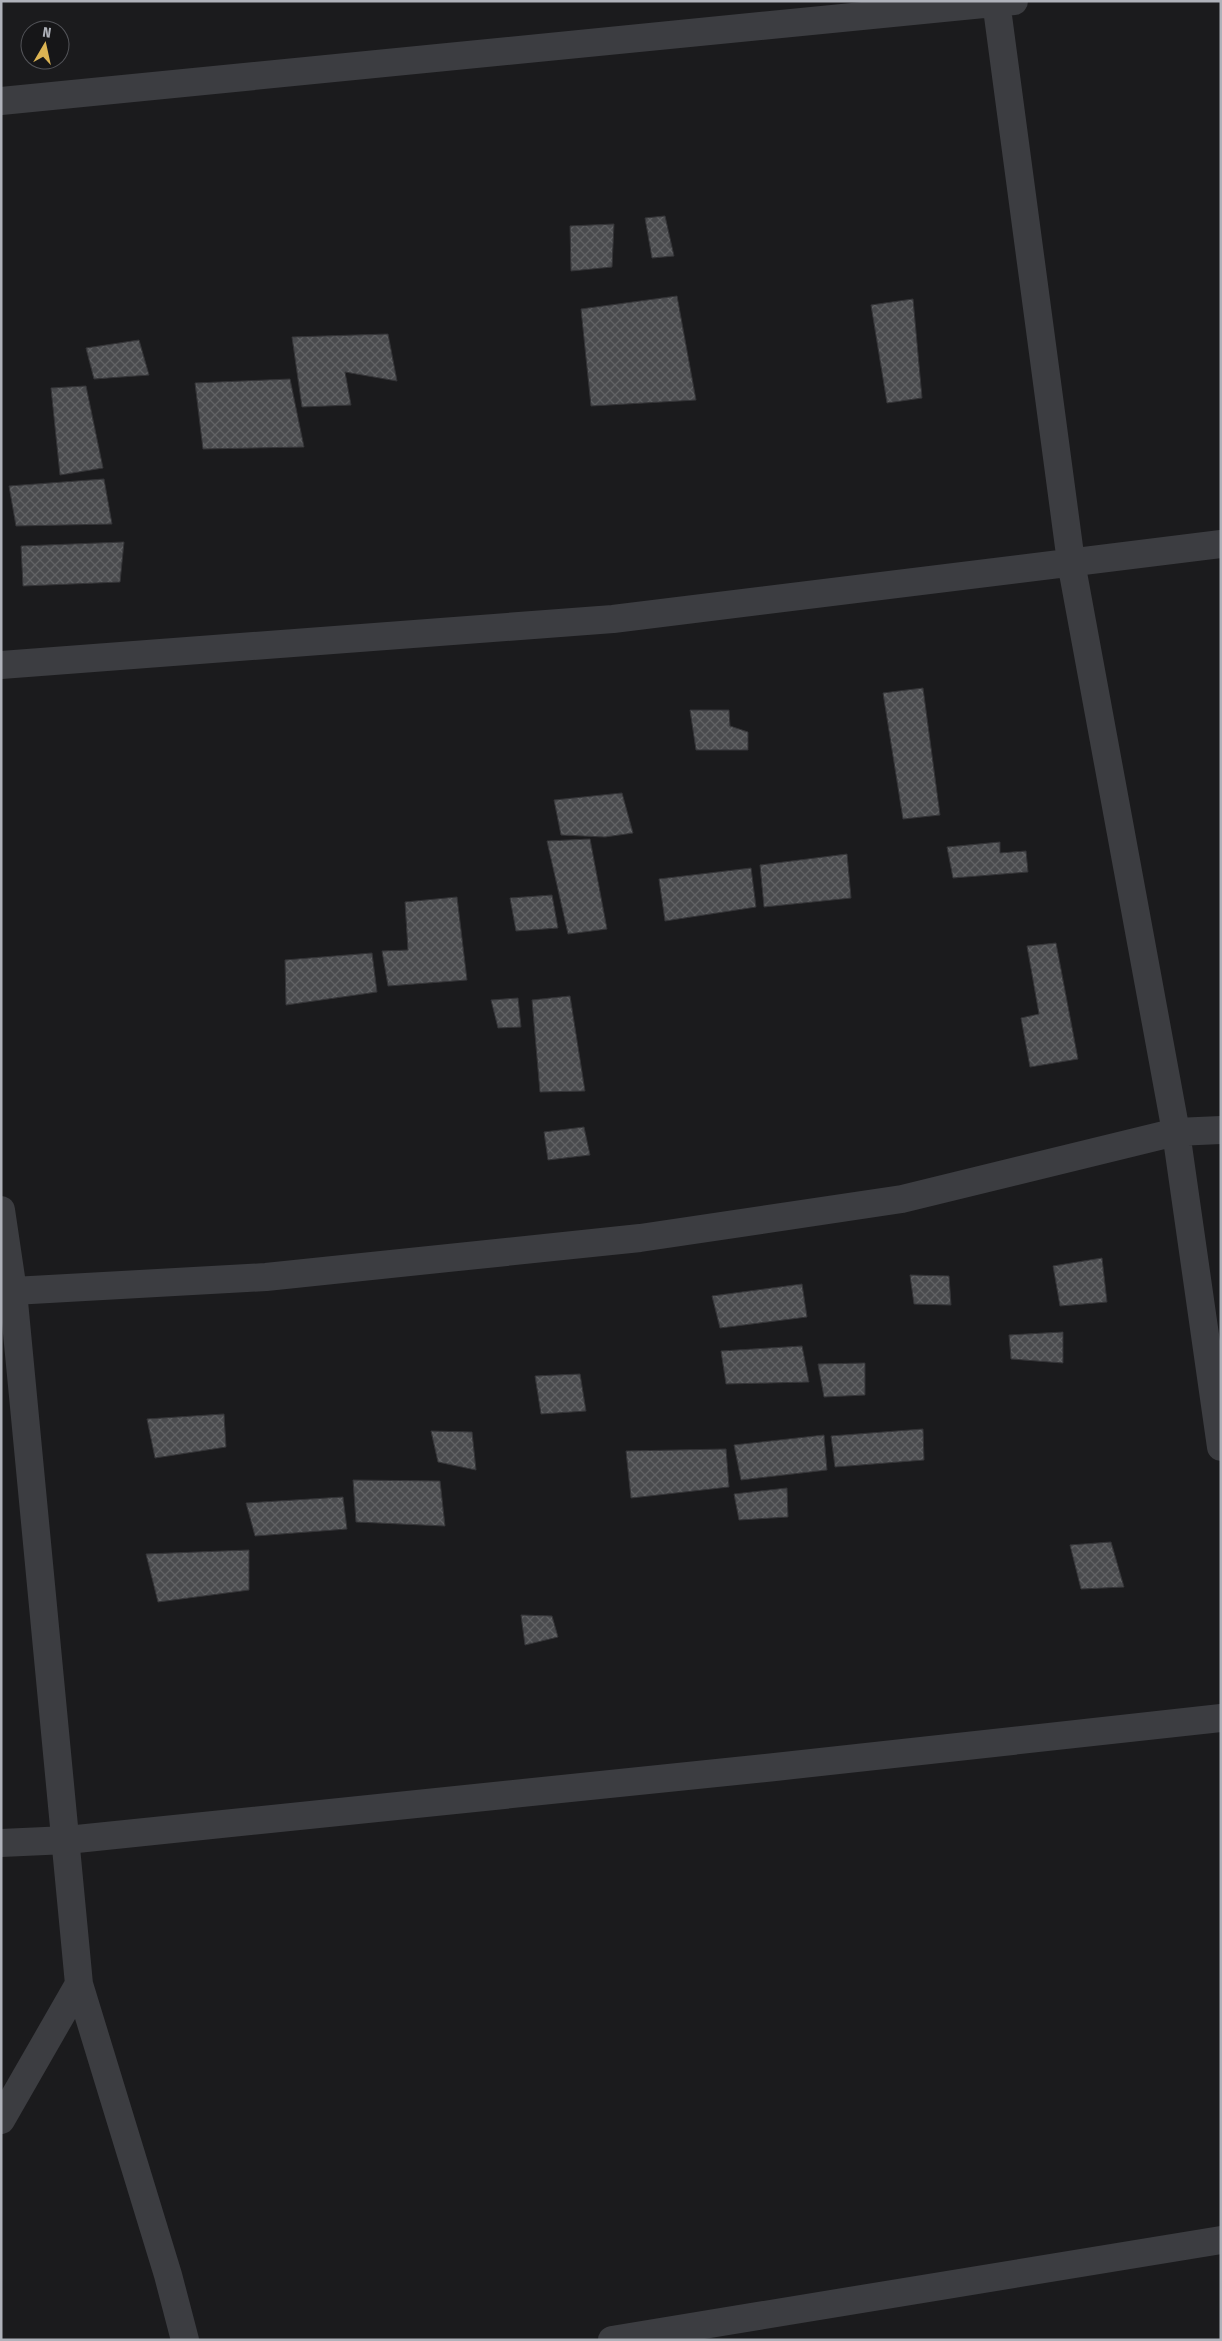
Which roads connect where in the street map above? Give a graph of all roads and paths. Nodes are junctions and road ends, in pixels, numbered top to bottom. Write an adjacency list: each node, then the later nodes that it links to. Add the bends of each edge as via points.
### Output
1 (1002, 2): 2 (street); 4 (street)
2 (1, 101)
3 (1221, 544): 4 (street)
4 (1070, 562): 5 (street, via 613,619); 7 (street)
5 (1, 665)
6 (1221, 1130): 7 (street)
7 (1176, 1132): 9 (street, via 902,1199 640,1238 266,1277); 10 (street)
8 (1, 1210): 9 (street)
9 (7, 1290): 12 (street)
10 (1221, 1447)
11 (1221, 1718): 12 (street, via 775,1768)
12 (67, 1840): 13 (street); 14 (street)
13 (1, 1843)
14 (79, 1984): 15 (street); 17 (street)
15 (1, 2120)
16 (1221, 2240): 18 (street)
17 (185, 2340)
18 (612, 2340)

